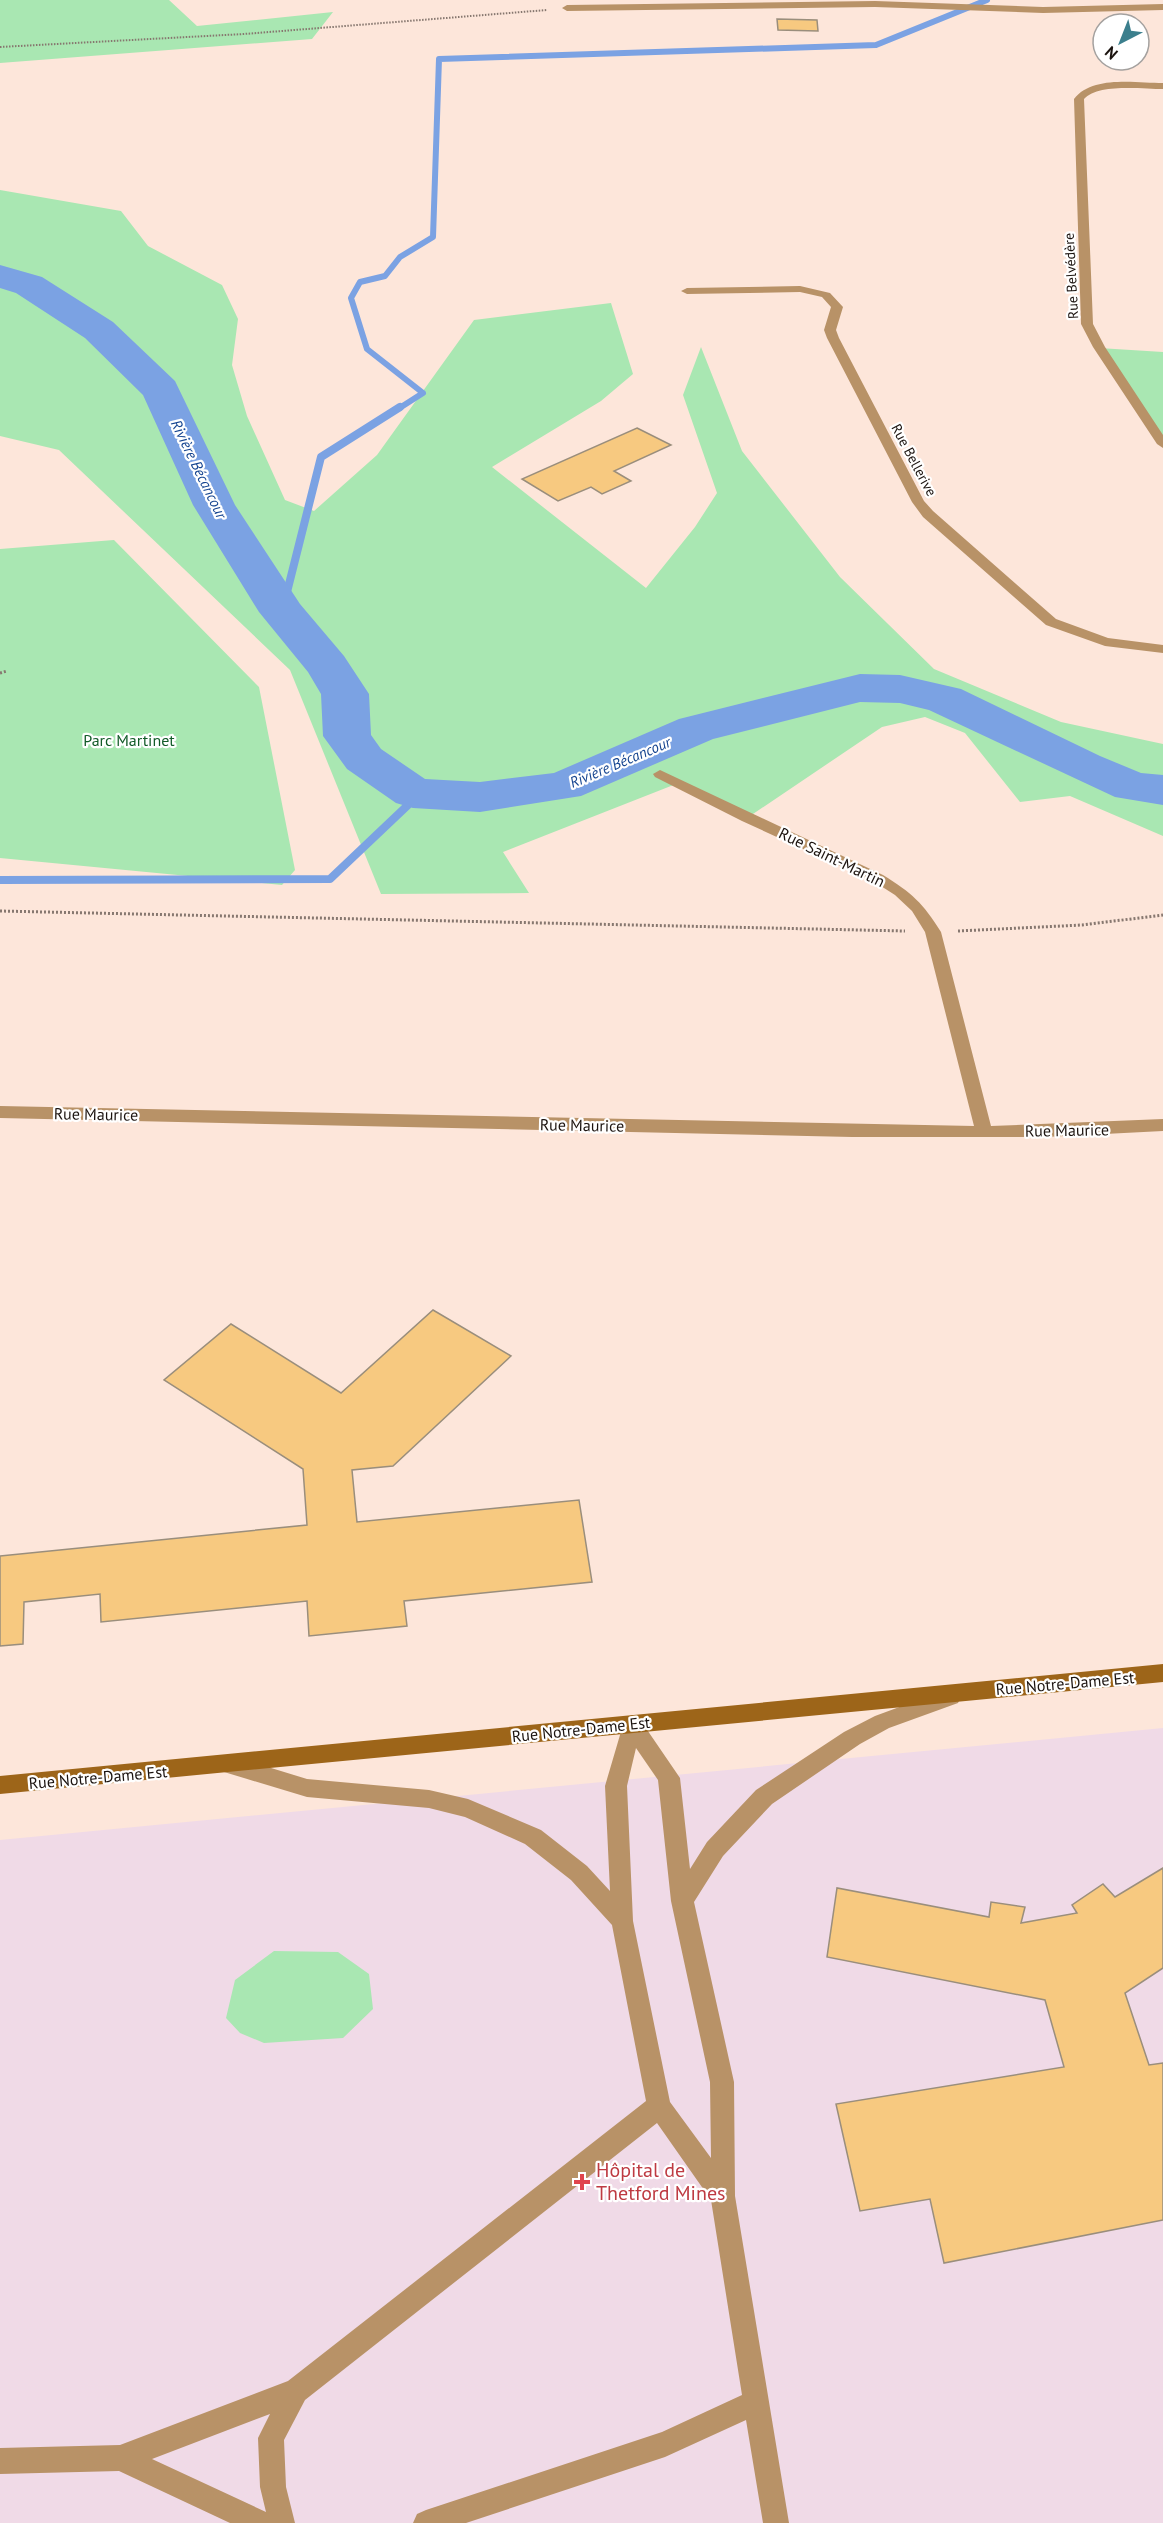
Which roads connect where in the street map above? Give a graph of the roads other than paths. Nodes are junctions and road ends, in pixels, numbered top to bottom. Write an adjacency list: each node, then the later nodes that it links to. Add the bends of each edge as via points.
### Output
1 (596, 3): 2 (street, via 875,4 1043,10); 3 (street)
2 (1163, 7)
3 (567, 8)
4 (1163, 86): 6 (street, Rue Belvédère, via 1088,90 1079,99 1087,324)
5 (687, 291): 7 (street, Rue Bellerive, via 800,289 826,295 837,307 830,330 832,338 918,502 928,514 1052,622 1102,641)
6 (1163, 444)
7 (1163, 649)
8 (660, 774): 11 (street, Rue Saint-Martin, via 878,878 918,908 933,932)
9 (0, 1112): 11 (street, Rue Maurice)
10 (1163, 1125): 11 (street, Rue Maurice)
11 (984, 1132)
12 (1163, 1674): 13 (street, Rue Notre-Dame Est)
13 (963, 1692): 14 (street, Rue Notre-Dame Est); 17 (street, via 872,1727 764,1797 715,1849)
14 (632, 1724): 15 (street, Rue Notre-Dame Est); 17 (street, via 669,1778); 18 (street, via 616,1786)
15 (232, 1765): 16 (street, Rue Notre-Dame Est); 18 (street, via 307,1788 429,1799 468,1808 533,1837 579,1873)
16 (0, 1785)
17 (682, 1901): 20 (street, via 722,2082)
18 (622, 1920): 19 (street)
19 (659, 2106): 20 (street); 21 (street)
20 (723, 2196): 22 (street)
21 (296, 2391): 23 (street); 26 (street, via 271,2438 273,2487)
22 (756, 2402): 27 (street, via 665,2444); 28 (street)
23 (120, 2458): 24 (street); 25 (street)
24 (0, 2461)
25 (260, 2523)
26 (282, 2523)
27 (426, 2523)
28 (776, 2523)

